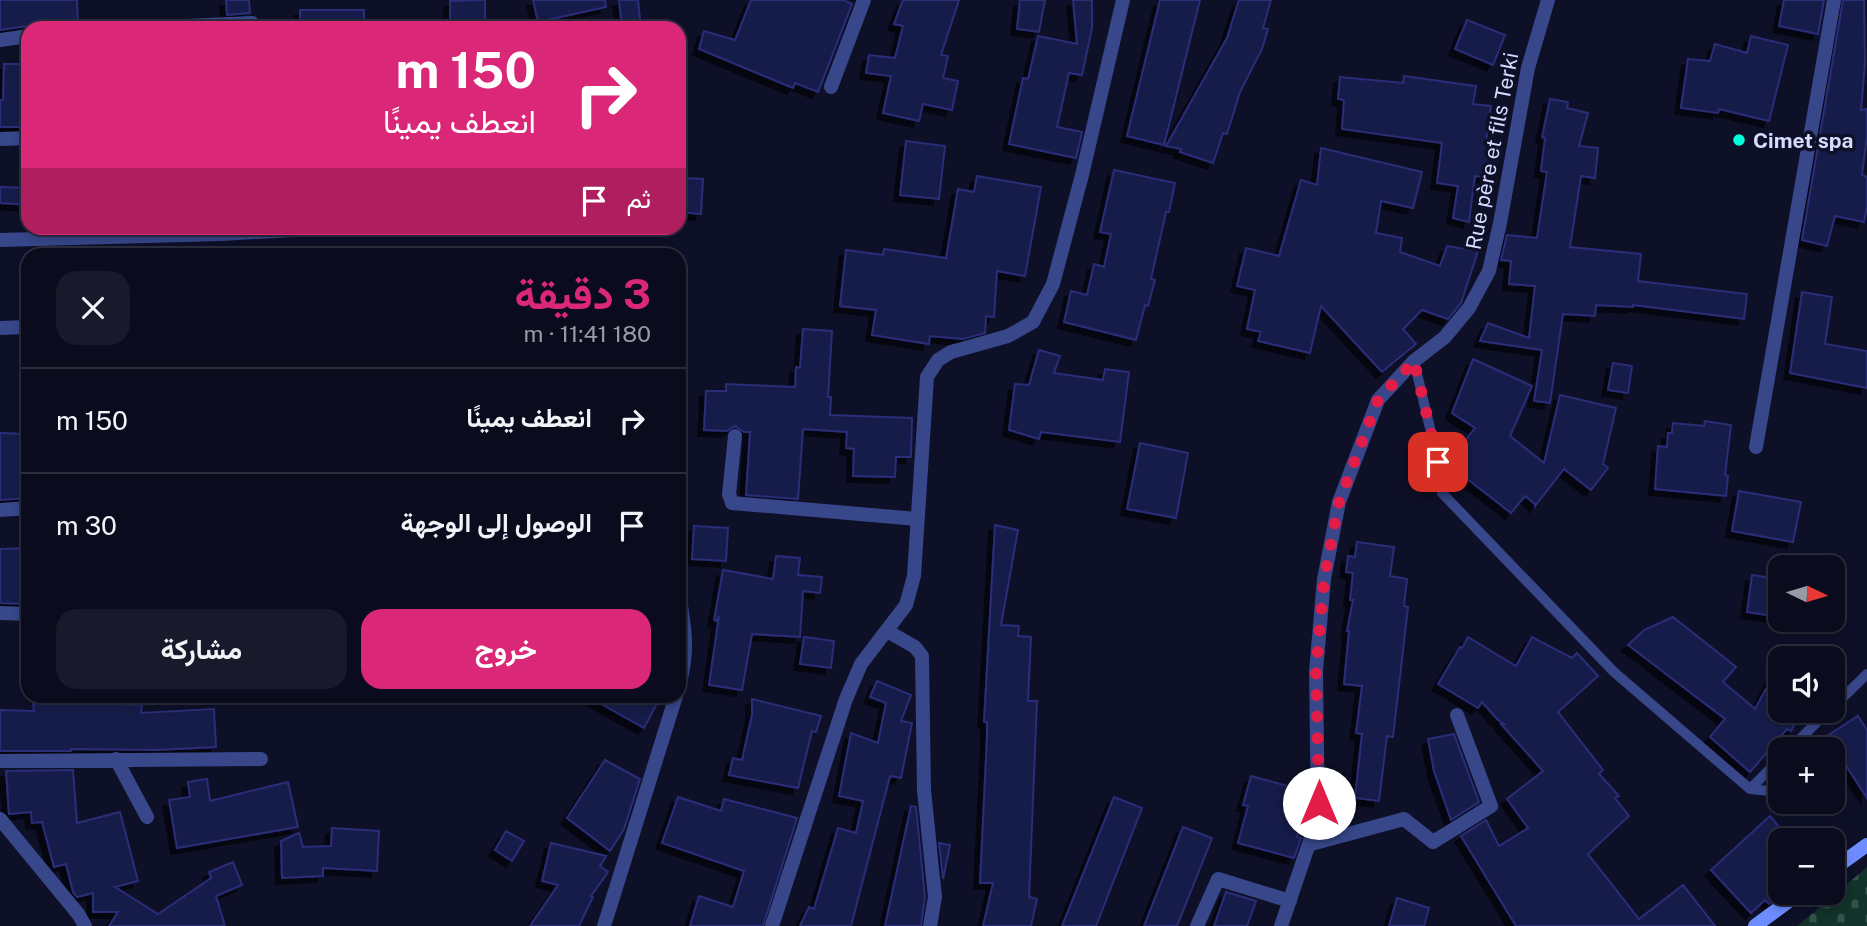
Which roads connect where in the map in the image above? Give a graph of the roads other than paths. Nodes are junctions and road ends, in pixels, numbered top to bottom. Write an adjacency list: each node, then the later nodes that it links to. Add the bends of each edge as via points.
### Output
1 (864, 0): 7 (street)
2 (1123, 0): 19 (street, via 1053,284 1033,322 1008,336 951,352 938,360 927,377)
3 (1548, 0): 14 (street, Rue père et fils Terki, via 1528,68 1489,271 1469,308 1445,337)
4 (1834, 0): 16 (street)
5 (21, 37): 6 (street)
6 (0, 40)
7 (831, 87)
8 (21, 138): 9 (street)
9 (0, 139)
10 (183, 235): 11 (street)
11 (0, 240)
12 (21, 327): 13 (street)
13 (0, 328)
14 (1414, 361): 35 (lane, via 1442,493 1614,672); 39 (street, Rue père et fils Terki, via 1378,400 1339,502 1324,579 1316,671 1320,788)
15 (734, 436): 19 (street, via 729,494 733,503)
16 (1756, 447)
17 (21, 509): 18 (street)
18 (0, 510)
19 (917, 519): 22 (street, via 914,576 906,605)
20 (0, 613): 21 (street)
21 (21, 614)
22 (887, 631): 46 (street, via 861,664 846,699); 47 (street, via 922,656 924,790 935,897)
23 (686, 635): 24 (street)
24 (686, 660)
25 (1867, 674): 26 (lane)
26 (1845, 695)
27 (674, 703): 45 (street)
28 (1457, 715): 39 (street, via 1491,806 1433,842 1404,819)
29 (1817, 723): 30 (lane)
30 (1802, 737)
31 (116, 759): 32 (street); 33 (street); 37 (street)
32 (261, 759)
33 (0, 761)
34 (1768, 771): 35 (lane)
35 (1750, 789): 36 (lane)
36 (1768, 791)
37 (147, 817)
38 (0, 819): 44 (street)
39 (1311, 844): 42 (street, Rue père et fils Terki)
40 (1867, 845): 41 (street)
41 (1845, 861)
42 (1290, 901): 48 (street, via 1218,879); 49 (street, Rue père et fils Terki)
43 (1783, 905): 50 (street)
44 (85, 926)
45 (604, 926)
46 (772, 926)
47 (930, 926)
48 (1197, 926)
49 (1281, 926)
50 (1755, 926)

